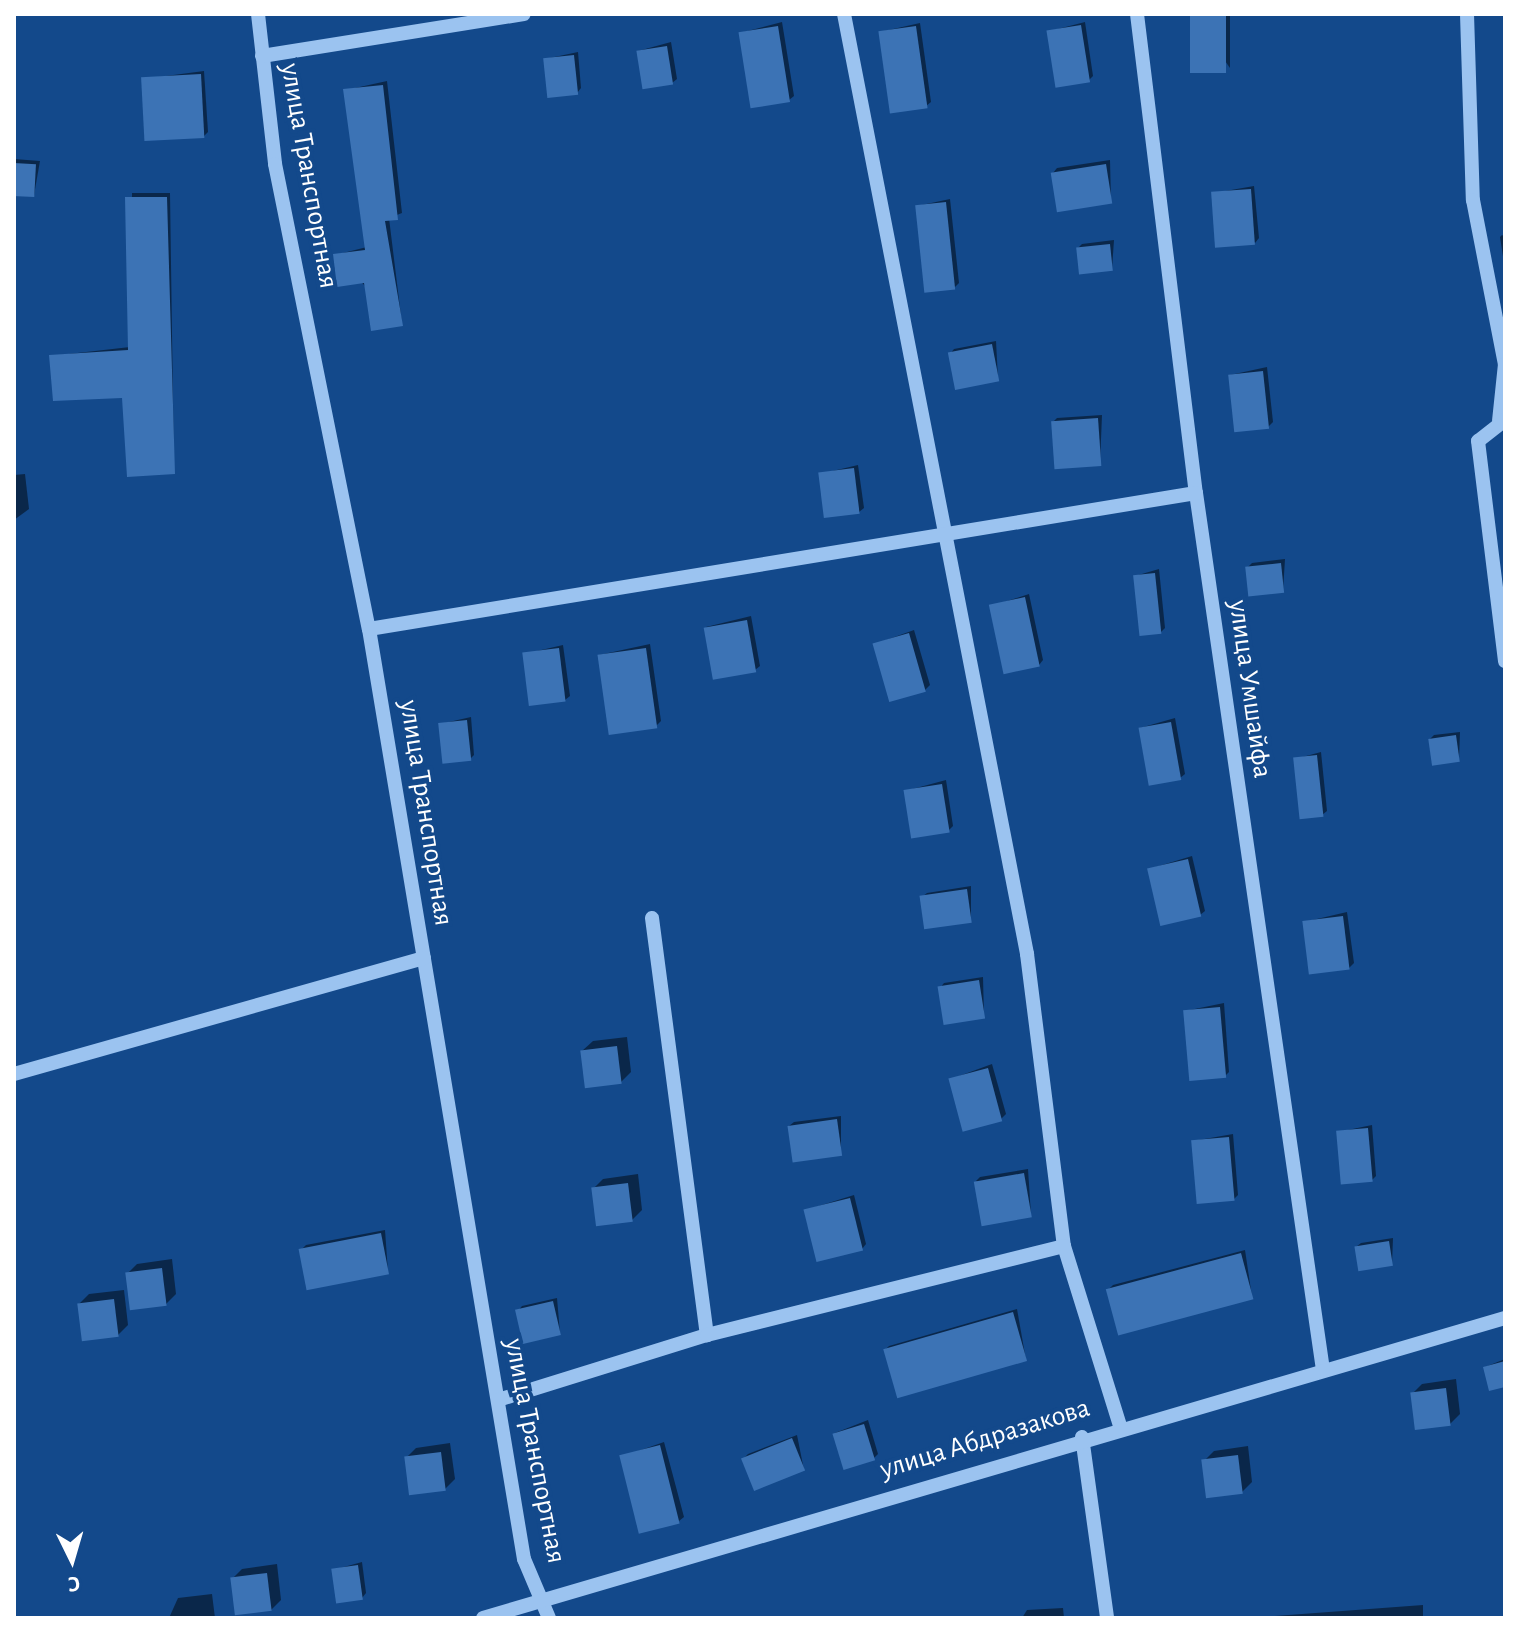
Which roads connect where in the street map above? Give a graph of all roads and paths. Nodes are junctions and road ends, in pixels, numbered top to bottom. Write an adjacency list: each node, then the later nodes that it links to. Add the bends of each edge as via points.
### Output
1 (258, 14): 6 (street, улица Транспортная)
2 (524, 14): 6 (street)
3 (844, 14): 9 (street)
4 (1137, 14): 8 (street, улица Умшайфа)
5 (1467, 14): 7 (street, via 1473,200 1505,364)
6 (262, 56): 10 (street, улица Транспортная, via 275,164)
7 (1502, 420): 11 (street, via 1478,441)
8 (1196, 493): 9 (street); 18 (street, улица Умшайфа)
9 (941, 537): 10 (street); 15 (street, via 1027,954)
10 (369, 629): 13 (street, улица Транспортная)
11 (1505, 661)
12 (652, 918): 17 (street)
13 (424, 958): 14 (street); 19 (street, улица Транспортная)
14 (14, 1074)
15 (1064, 1246): 17 (street); 20 (street)
16 (1505, 1318): 18 (street, улица Абдразакова)
17 (707, 1335): 19 (street)
18 (1323, 1370): 20 (street, улица Абдразакова)
19 (498, 1400): 22 (street, улица Транспортная, via 524,1559)
20 (1120, 1426): 21 (street, улица Абдразакова)
21 (1082, 1437): 22 (street, улица Абдразакова); 25 (street)
22 (540, 1599): 23 (street, улица Абдразакова); 24 (street, улица Транспортная)
23 (483, 1618)
24 (549, 1618)
25 (1107, 1618)

